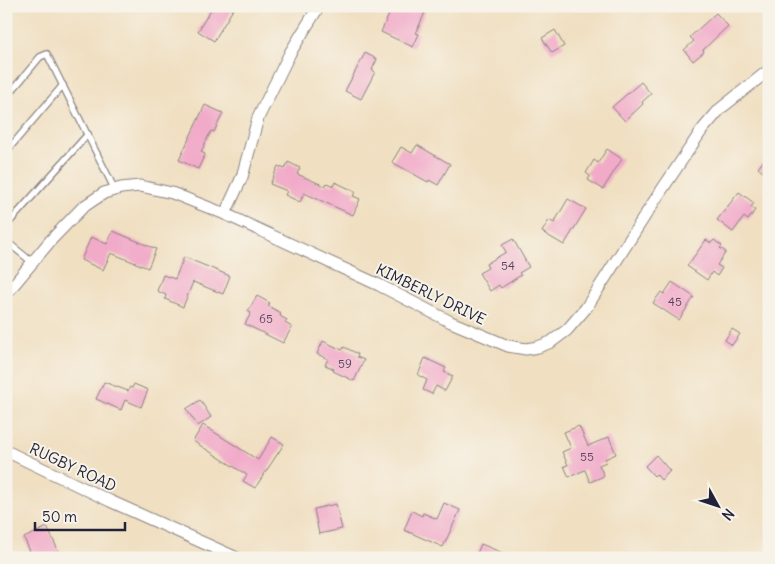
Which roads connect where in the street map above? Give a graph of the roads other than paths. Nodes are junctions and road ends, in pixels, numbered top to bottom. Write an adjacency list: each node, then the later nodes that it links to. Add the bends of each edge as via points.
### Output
1 (319, 6): 8 (street, via 290,53 258,118 242,177)
2 (769, 70): 8 (street, KIMBERLY DRIVE, via 720,109 702,130 586,308 568,330 538,348 508,346 451,322)
3 (63, 85): 4 (lane, via 47,54 40,57); 5 (lane); 6 (lane)
4 (6, 98)
5 (88, 134): 7 (lane); 9 (lane)
6 (6, 152)
7 (115, 190): 8 (street, KIMBERLY DRIVE, via 140,186 153,188); 11 (street, KIMBERLY DRIVE, via 83,206)
8 (225, 214)
9 (6, 226)
10 (6, 241): 11 (lane)
11 (32, 262): 12 (street, KIMBERLY DRIVE)
12 (6, 294)
13 (6, 451): 14 (street, RUGBY ROAD)
14 (237, 558)

